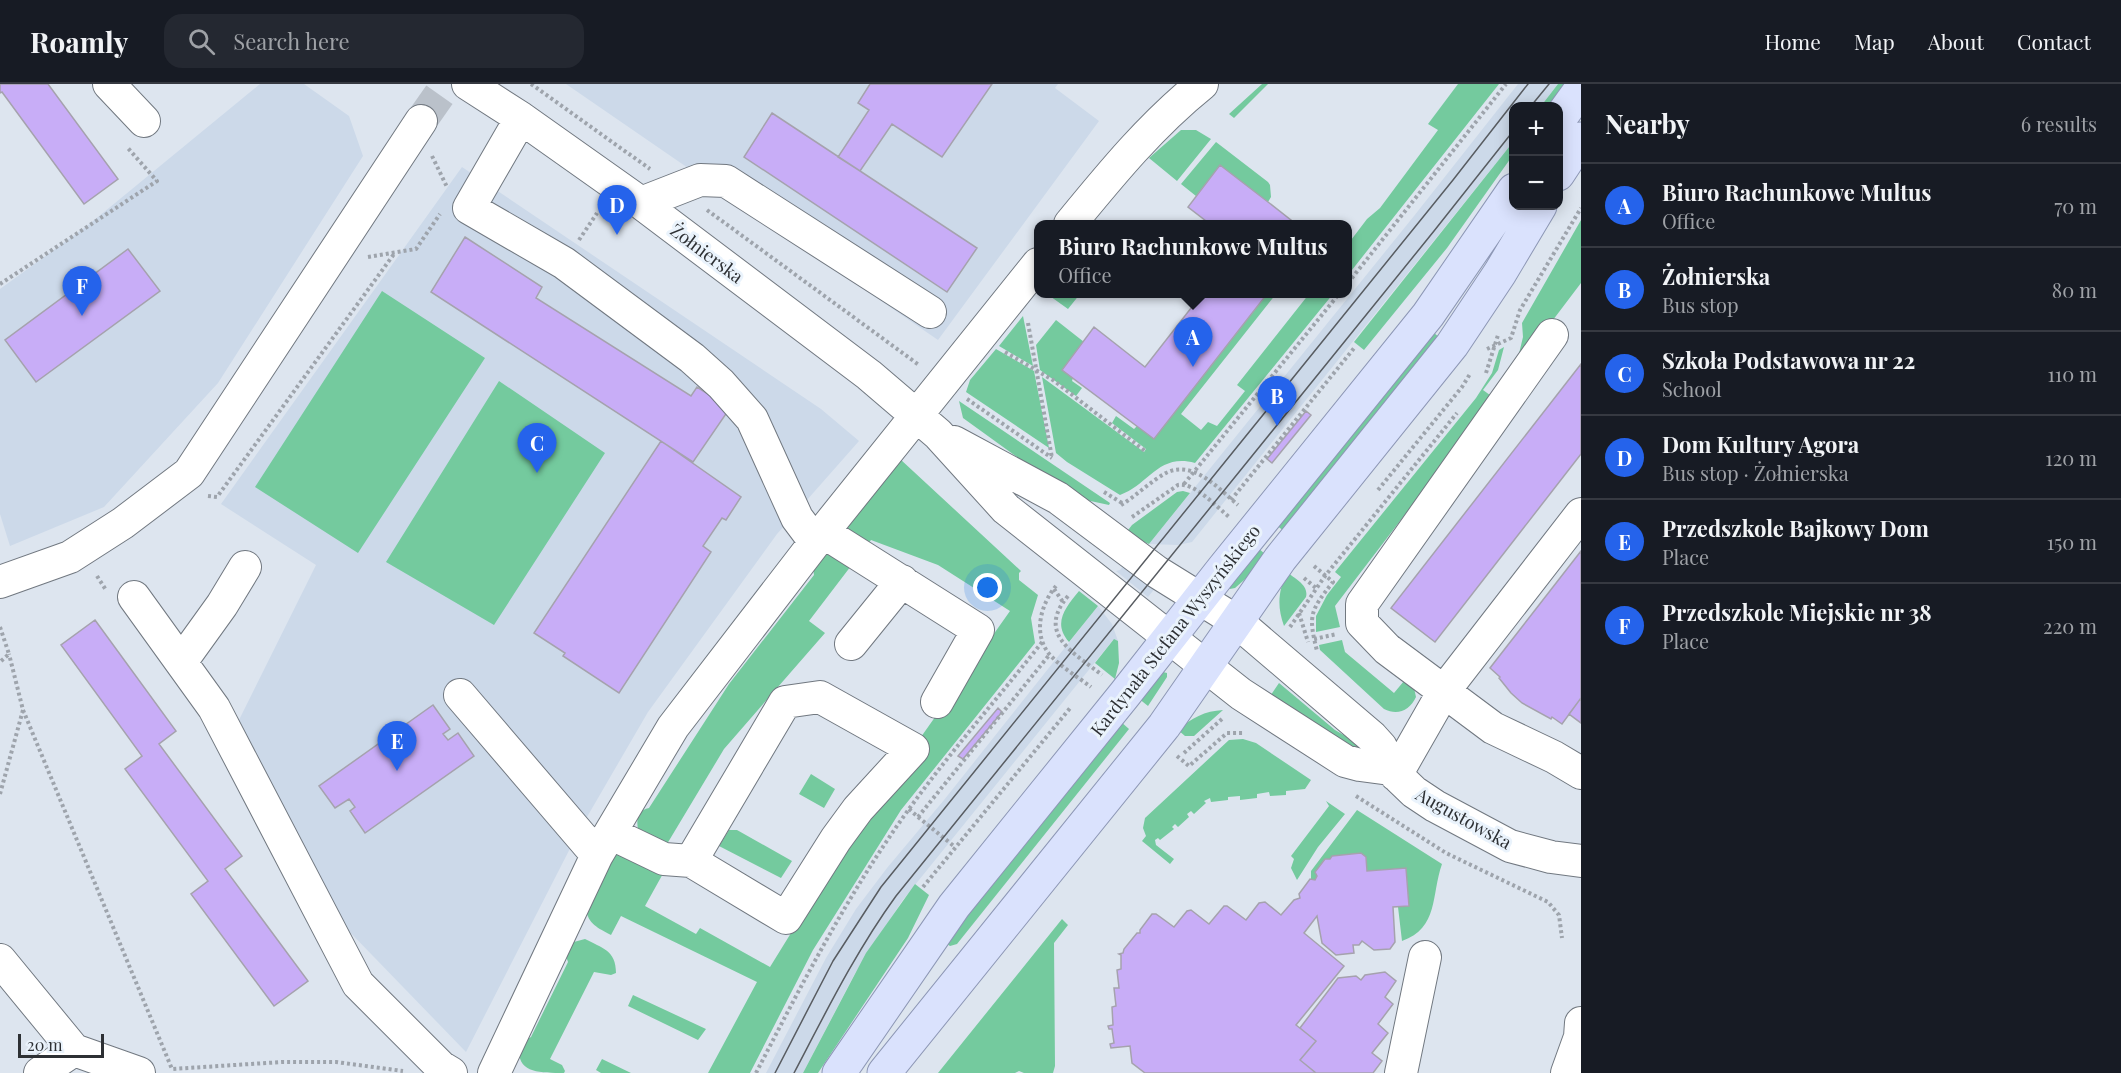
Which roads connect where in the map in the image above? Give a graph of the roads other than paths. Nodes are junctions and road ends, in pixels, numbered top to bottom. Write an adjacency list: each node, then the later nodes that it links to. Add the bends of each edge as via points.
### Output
1 (109, 84): 8 (street)
2 (468, 84): 6 (street, Żołnierska)
3 (1202, 84): 14 (street, via 1174,106 1120,162)
4 (1581, 89): 5 (main road)
5 (1563, 114)
6 (521, 118): 12 (street, Żołnierska); 20 (street, via 469,208 564,263 721,384 752,419 797,519)
7 (420, 123): 23 (street, via 189,473 70,557)
8 (133, 132)
9 (1581, 139): 10 (main road)
10 (1563, 166)
11 (1509, 197): 25 (main road, Kardynała Stefana Wyszyńskiego, via 1428,315)
12 (641, 203): 16 (street, via 700,180 726,181); 18 (street, Żołnierska, via 869,375)
13 (1538, 210): 26 (main road, via 1452,345 1280,559)
14 (1074, 220)
15 (1034, 270): 18 (street)
16 (930, 312)
17 (1552, 335): 31 (street, via 1362,604 1362,622 1387,649)
18 (927, 425): 20 (street); 25 (street, Żołnierska, via 1058,498 1157,572); 27 (street, Żołnierska, via 1006,508)
19 (1581, 514): 31 (street)
20 (819, 537): 22 (street); 36 (street, via 674,727)
21 (245, 567): 29 (street)
22 (902, 581): 28 (street); 33 (street, via 978,630)
23 (0, 582)
24 (134, 597): 29 (street)
25 (1199, 598): 26 (street, Żołnierska); 27 (main road, Kardynała Stefana Wyszyńskiego)
26 (1236, 621): 30 (main road); 34 (street, Augustowska, via 1372,737)
27 (1169, 638): 30 (street, Żołnierska); 47 (main road, Kardynała Stefana Wyszyńskiego, via 954,906)
28 (852, 644)
29 (182, 662): 45 (street, via 214,708 358,984)
30 (1206, 668): 34 (street, via 1345,761); 48 (main road, via 1159,732)
31 (1444, 691): 34 (street); 35 (street, via 1493,728)
32 (460, 695): 36 (street)
33 (937, 702)
34 (1393, 772): 38 (street, Augustowska, via 1414,792 1489,836 1530,853)
35 (1581, 773)
36 (604, 844): 37 (street, via 664,859); 46 (street)
37 (691, 861): 37 (street, via 786,918 858,808 913,749 820,697 785,702)
38 (1581, 861)
39 (1425, 957): 49 (street)
40 (0, 960): 42 (street)
41 (1581, 1023): 50 (street)
42 (74, 1050): 43 (street); 44 (street)
43 (40, 1073)
44 (138, 1073)
45 (451, 1073)
46 (494, 1073)
47 (839, 1073)
48 (884, 1073)
49 (1401, 1073)
50 (1567, 1073)

